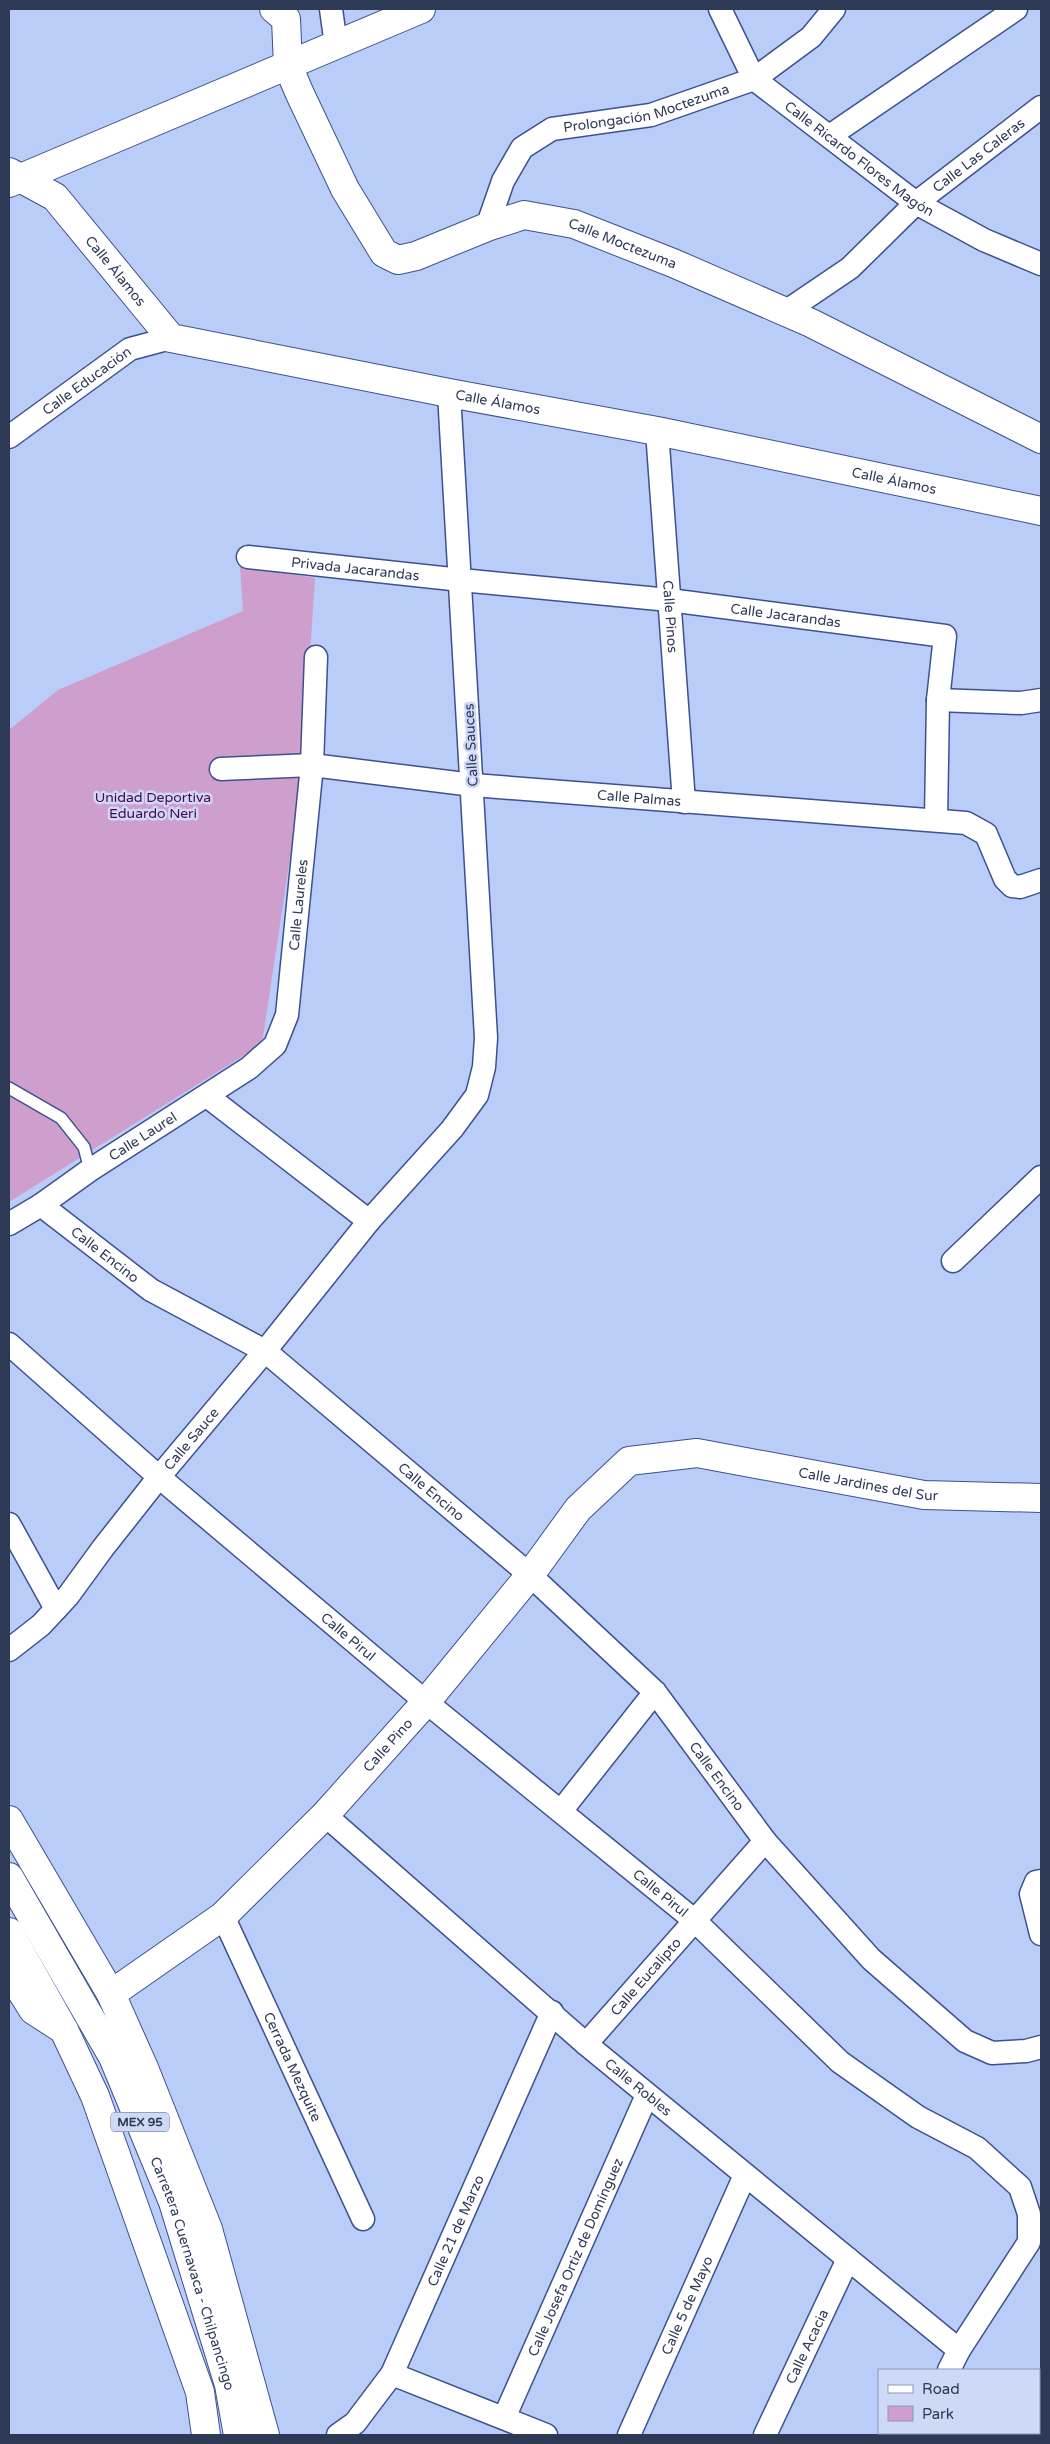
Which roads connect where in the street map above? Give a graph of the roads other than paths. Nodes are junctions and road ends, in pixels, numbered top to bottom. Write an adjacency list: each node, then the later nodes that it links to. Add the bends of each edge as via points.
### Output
1 (274, 9): 8 (main road, via 286,19)
2 (331, 9): 7 (street)
3 (421, 9): 7 (main road)
4 (720, 9): 9 (street, Calle Ricardo Flores Magón)
5 (834, 9): 9 (street, Prolongación Moctezuma, via 811,37)
6 (1016, 9): 11 (street)
7 (336, 45): 8 (main road)
8 (288, 66): 12 (main road); 14 (main road, Calle Moctezuma, via 345,189 384,253 398,260 416,256)
9 (754, 79): 11 (street, Calle Ricardo Flores Magón); 14 (street, Prolongación Moctezuma, via 650,116 552,129 522,148 503,181)
10 (1041, 107): 13 (street, Calle Las Caleras)
11 (830, 135): 13 (street, Calle Ricardo Flores Magón)
12 (13, 178): 17 (main road, Calle Álamos, via 55,197)
13 (916, 203): 15 (street, Calle Ricardo Flores Magón, via 984,240); 16 (street, Calle Las Caleras, via 850,268)
14 (487, 227): 16 (main road, Calle Moctezuma, via 524,215 574,224)
15 (1041, 264)
16 (785, 312): 21 (main road, Calle Moctezuma)
17 (171, 338): 18 (main road, Calle Álamos); 20 (street, Calle Educación, via 130,349)
18 (449, 393): 19 (main road, Calle Álamos); 24 (street, Calle Sauces)
19 (657, 431): 22 (main road, Calle Álamos); 25 (street, Calle Pinos)
20 (9, 437)
21 (1041, 439)
22 (1041, 511)
23 (248, 557): 24 (street, Privada Jacarandas)
24 (461, 580): 25 (street, Calle Jacarandas); 31 (street, Calle Sauces)
25 (669, 600): 27 (street, Calle Jacarandas, via 945,636); 32 (street, Calle Pinos)
26 (316, 657): 29 (street, Calle Laureles)
27 (938, 700): 28 (street, via 1021,703); 33 (street)
28 (1041, 700)
29 (312, 764): 30 (street, Calle Palmas); 31 (street, Calle Palmas); 35 (street, Calle Laureles, via 286,1015)
30 (221, 769)
31 (473, 784): 32 (street, Calle Palmas); 41 (street, Calle Sauces, via 486,1038 484,1067 476,1095 452,1130)
32 (684, 802): 33 (street, Calle Palmas)
33 (936, 820): 34 (street, Calle Palmas, via 966,823 986,834 1005,878 1012,886 1020,887)
34 (1041, 880)
35 (275, 1045): 37 (street, Calle Laurel, via 249,1068)
36 (9, 1088): 38 (lane, via 62,1118 84,1147)
37 (207, 1096): 38 (street, Calle Laurel); 41 (street)
38 (90, 1170): 40 (street, Calle Laurel)
39 (1041, 1177): 43 (street)
40 (41, 1205): 42 (street, Calle Laurel); 45 (street, Calle Encino, via 151,1290)
41 (369, 1221): 45 (street, Calle Sauce)
42 (9, 1224)
43 (952, 1261)
44 (9, 1344): 47 (street, Calle Pirul)
45 (265, 1352): 47 (street, Calle Sauce); 50 (street, Calle Encino)
46 (629, 1461): 48 (main road, Calle Jardines del Sur, via 697,1453 924,1495); 50 (main road, Calle Pino, via 578,1509)
47 (159, 1476): 51 (street, Calle Sauce); 54 (street, Calle Pirul)
48 (1041, 1498)
49 (9, 1524): 51 (street)
50 (530, 1575): 53 (street, Calle Encino); 54 (main road, Calle Pino)
51 (56, 1609): 52 (street, Calle Sauce)
52 (9, 1650)
53 (654, 1692): 55 (street); 58 (street, Calle Encino)
54 (426, 1702): 55 (street, Calle Pirul); 56 (main road, Calle Pino)
55 (561, 1811): 62 (street, Calle Pirul)
56 (325, 1816): 61 (main road, Calle Pino); 67 (street, Calle Robles)
57 (9, 1820): 66 (main road)
58 (765, 1841): 62 (street, Calle Eucalipto); 70 (street, Calle Encino, via 871,1959 965,2041 992,2053)
59 (9, 1877): 80 (main road, Carretera Cuernavaca - Chilpancingo / MEX 95, via 113,2057 173,2202 228,2385)
60 (1041, 1881): 64 (street, via 1036,1882 1031,1894)
61 (223, 1916): 66 (main road, Calle Pino); 73 (street, Cerrada Mezquite)
62 (694, 1920): 69 (street, Calle Eucalipto); 75 (street, Calle Pirul, via 840,2062 918,2117 976,2148 1020,2187 1030,2214 1029,2242)
63 (9, 1932): 68 (main road, Carretera Cuernavaca - Chilpancingo / MEX 95)
64 (1041, 1934)
65 (9, 1972): 68 (main road, via 34,2010)
66 (111, 1994): 81 (main road, via 208,2229)
67 (552, 2012): 69 (street, Calle Robles); 77 (street, Calle 21 de Marzo)
68 (64, 2030): 79 (main road, Carretera Cuernavaca - Chilpancingo / MEX 95, via 95,2096 200,2392)
69 (586, 2044): 71 (street, Calle Robles)
70 (1041, 2047)
71 (647, 2095): 72 (street, Calle Robles); 78 (street, Calle Josefa Ortiz de Domínguez)
72 (746, 2175): 74 (street, Calle Robles); 84 (street, Calle 5 de Mayo)
73 (363, 2219)
74 (848, 2259): 75 (street, Calle Robles); 85 (street, Calle Acacia)
75 (959, 2350): 76 (street, Calle Pirul)
76 (950, 2369)
77 (392, 2374): 78 (street); 82 (street, Calle 21 de Marzo, via 355,2423)
78 (504, 2418): 83 (street)
79 (206, 2435)
80 (238, 2435)
81 (265, 2435)
82 (338, 2435)
83 (546, 2435)
84 (629, 2435)
85 (764, 2435)

